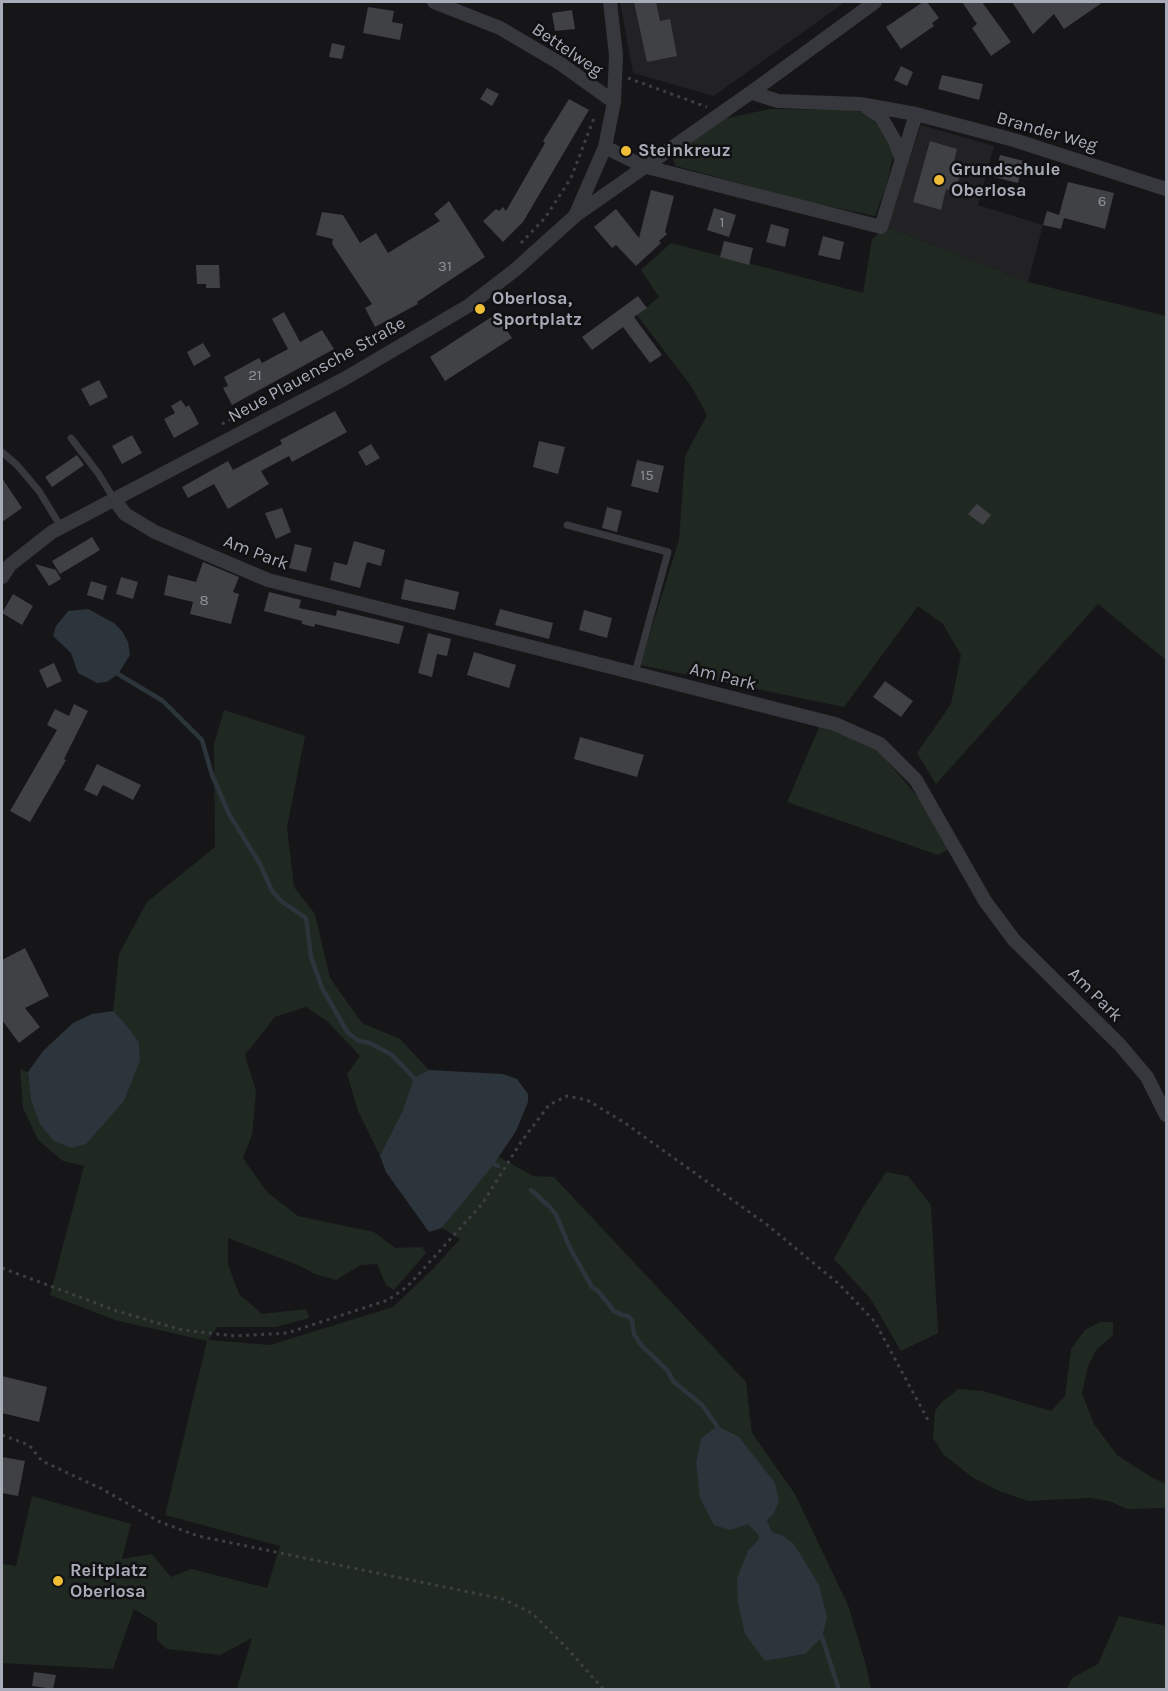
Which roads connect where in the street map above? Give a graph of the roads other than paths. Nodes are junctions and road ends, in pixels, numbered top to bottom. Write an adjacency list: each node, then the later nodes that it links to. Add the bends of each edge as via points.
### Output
1 (434, 2): 5 (street, Bettelweg, via 500,28 561,64)
2 (610, 2): 5 (street, Neue Plauensche Straße, via 616,74)
3 (875, 2): 4 (street)
4 (753, 91): 6 (street, Brander Weg, via 778,101); 10 (street)
5 (608, 99): 8 (street, Neue Plauensche Straße)
6 (860, 104): 7 (street, Brander Weg); 9 (street, via 881,117)
7 (916, 114): 9 (street); 11 (street, Brander Weg, via 1014,140)
8 (605, 147): 10 (street); 12 (street, Neue Plauensche Straße)
9 (901, 158): 10 (street, via 880,227)
10 (643, 166): 12 (street)
11 (1167, 189)
12 (575, 216): 15 (street, Neue Plauensche Straße, via 468,306 344,379)
13 (71, 438): 15 (lane)
14 (2, 452): 17 (lane, via 39,491)
15 (114, 499): 17 (street, Neue Plauensche Straße); 19 (street, Am Park, via 125,514 155,532 268,580)
16 (567, 525): 19 (lane, via 668,552)
17 (61, 527): 18 (street, Neue Plauensche Straße, via 10,565)
18 (2, 577)
19 (634, 673): 20 (street, Am Park, via 835,724 880,744 915,780 985,901 1014,940 1120,1045 1147,1077)
20 (1167, 1115)

